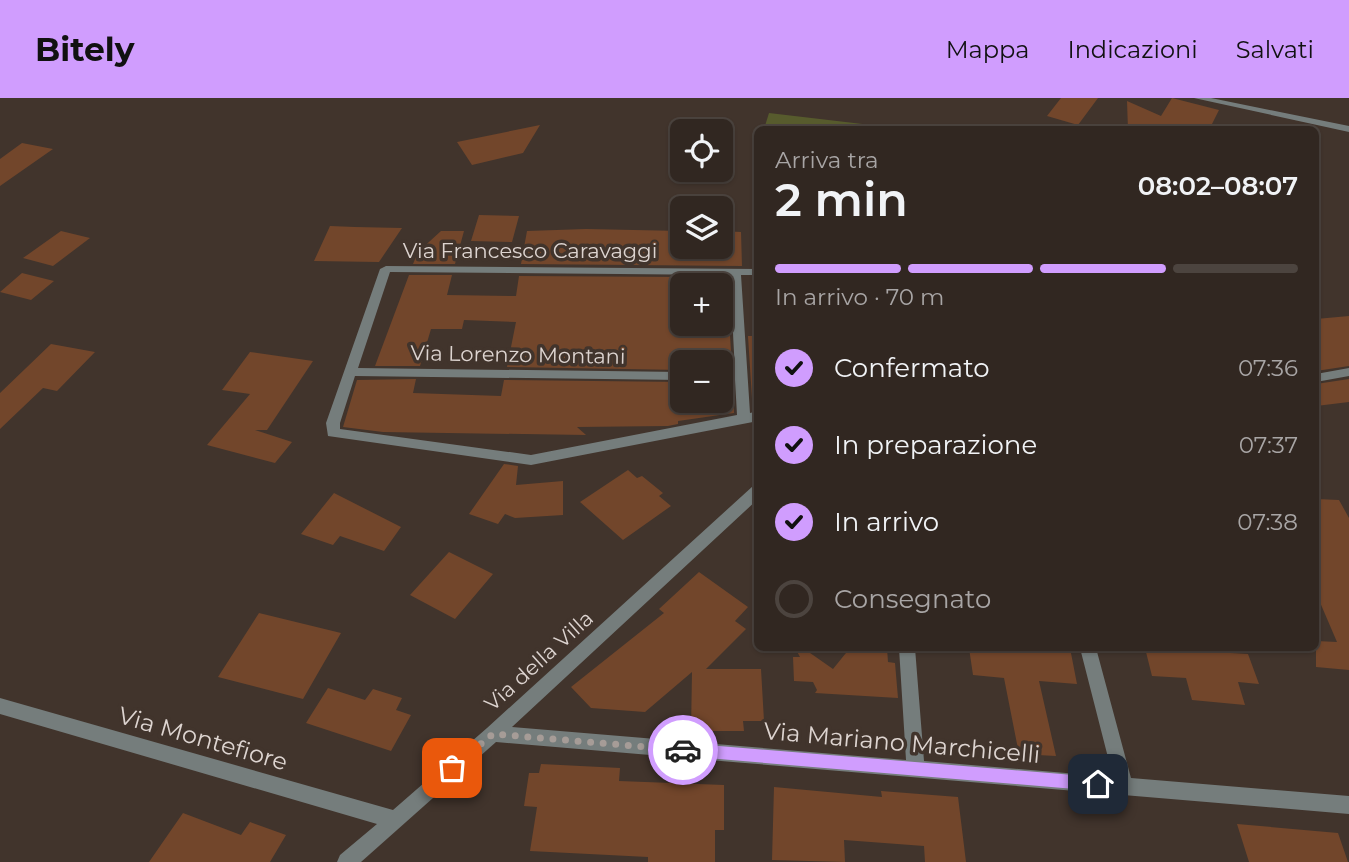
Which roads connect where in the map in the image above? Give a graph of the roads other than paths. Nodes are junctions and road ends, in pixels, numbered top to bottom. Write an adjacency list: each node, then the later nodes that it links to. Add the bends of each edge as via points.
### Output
1 (1198, 98): 2 (street)
2 (1349, 130)
3 (735, 272): 4 (street, Via Francesco Caravaggi); 5 (street, Via Francesco Caravaggi, via 386,269); 9 (street)
4 (754, 272)
5 (353, 372): 7 (street, Via Lorenzo Montani); 11 (street, via 333,433 531,460)
6 (1349, 372): 10 (street)
7 (670, 376)
8 (733, 376): 9 (street)
9 (741, 376): 11 (street)
10 (1319, 377)
11 (751, 418)
12 (754, 494): 16 (street, Via della Villa)
13 (907, 651): 17 (street)
14 (1089, 651): 18 (street)
15 (0, 706): 20 (street, Via Montefiore)
16 (493, 734): 17 (street, Via Mariano Marchicelli); 20 (street, Via della Villa)
17 (916, 769): 18 (street, Via Mariano Marchicelli)
18 (1124, 786): 19 (street, Via Mariano Marchicelli)
19 (1349, 805)
20 (392, 819): 21 (street, Via della Villa)
21 (347, 862)

